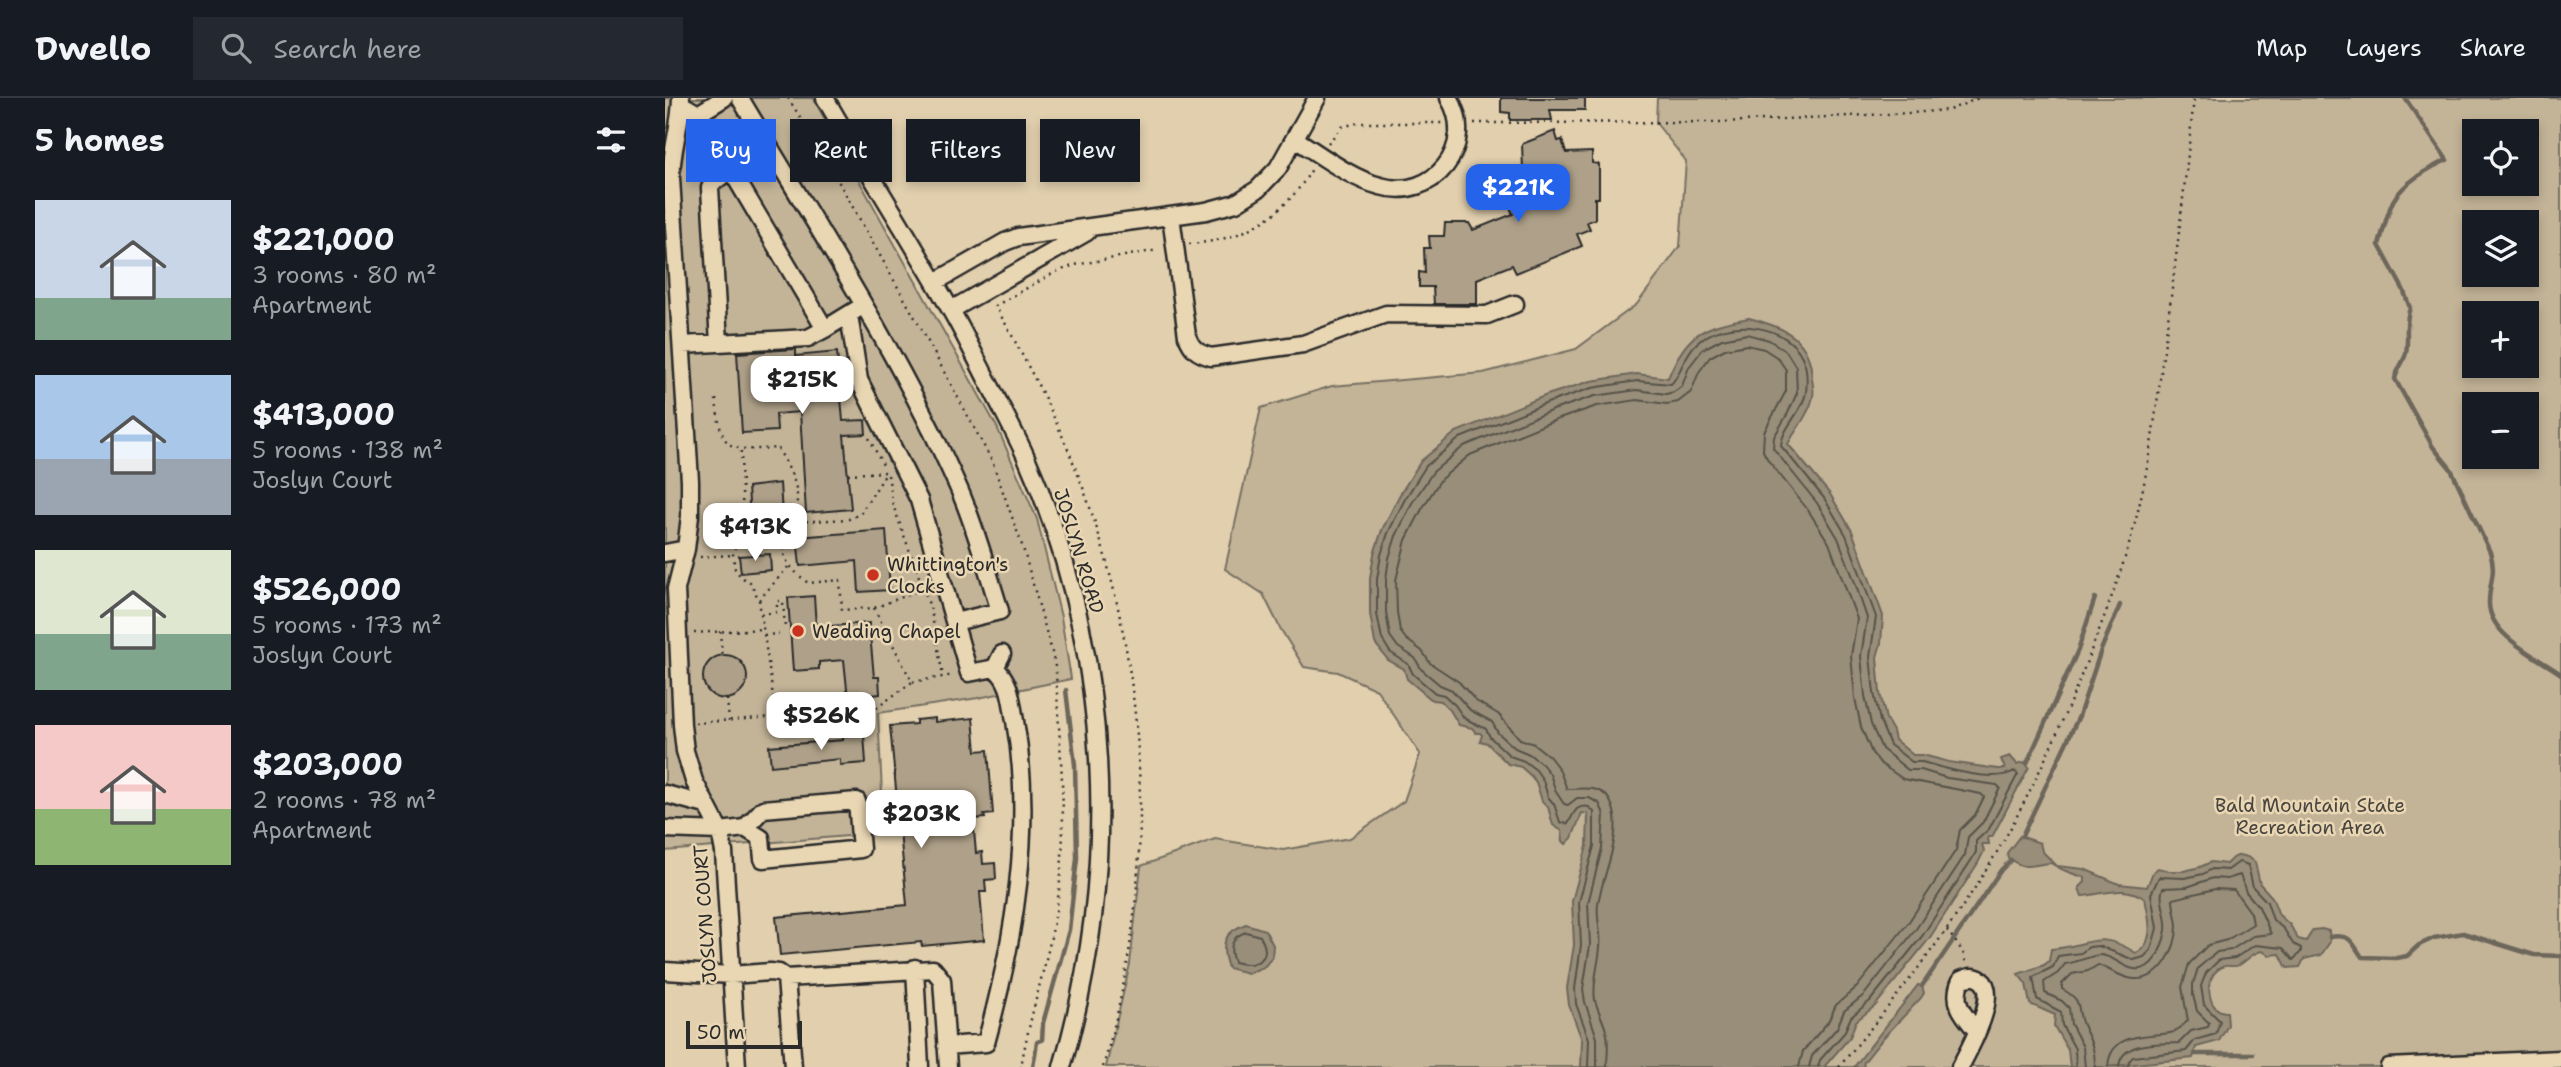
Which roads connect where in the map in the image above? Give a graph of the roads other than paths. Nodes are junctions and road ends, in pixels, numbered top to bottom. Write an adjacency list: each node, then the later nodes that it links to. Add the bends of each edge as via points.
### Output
1 (725, 98): 7 (street)
2 (740, 98): 16 (street)
3 (825, 98): 14 (street, JOSLYN ROAD)
4 (1317, 98): 9 (street)
5 (1449, 98): 9 (street, via 1458,120 1453,157 1425,182 1408,188 1371,183)
6 (681, 101): 7 (street); 20 (street, JOSLYN COURT, via 671,178)
7 (698, 114): 8 (street)
8 (701, 119)
9 (1295, 139): 12 (street, via 1272,176 1251,194 1218,209)
10 (713, 182): 19 (street)
11 (738, 182): 18 (street)
12 (1171, 216): 13 (street); 15 (street, via 1187,336 1199,354 1211,357 1303,344 1386,314 1487,314)
13 (1095, 227): 14 (street, via 1012,239); 17 (street)
14 (935, 282): 17 (street, JOSLYN ROAD)
15 (1515, 304)
16 (856, 310): 18 (street); 23 (street, via 859,380 895,472 919,500); 23 (street, via 919,409 960,492 1000,611)
17 (951, 310): 40 (street, JOSLYN ROAD, via 1026,457 1051,522 1090,668 1100,812 1095,900 1089,953)
18 (825, 329): 19 (street, via 807,338)
19 (719, 343): 20 (street)
20 (682, 345): 22 (street, JOSLYN COURT, via 690,481)
21 (665, 553): 22 (street)
22 (684, 554): 25 (street, JOSLYN COURT, via 676,589 682,725 685,751)
23 (955, 622): 34 (street, via 969,673 998,661 1006,677 1017,733 1021,812 1017,894 1005,970 986,1043)
24 (665, 794): 25 (street)
25 (706, 805): 28 (street, JOSLYN COURT)
26 (745, 828): 26 (street, via 763,809 857,801 861,849 763,859 761,838); 28 (street)
27 (665, 830): 28 (street)
28 (720, 831): 31 (street, JOSLYN COURT)
29 (915, 968): 32 (street); 34 (street, via 933,969 942,980); 38 (street)
30 (665, 971): 31 (street)
31 (731, 975): 32 (street, via 770,972); 36 (street, JOSLYN COURT)
32 (786, 978): 37 (street)
33 (1977, 1031): 33 (street, via 1989,993 1979,978 1970,976 1961,980 1957,1004); 41 (street)
34 (946, 1046): 39 (street)
35 (2561, 1059): 42 (street)
36 (737, 1067)
37 (793, 1067)
38 (920, 1067)
39 (948, 1067)
40 (1062, 1067)
41 (1961, 1067)
42 (2389, 1067)

